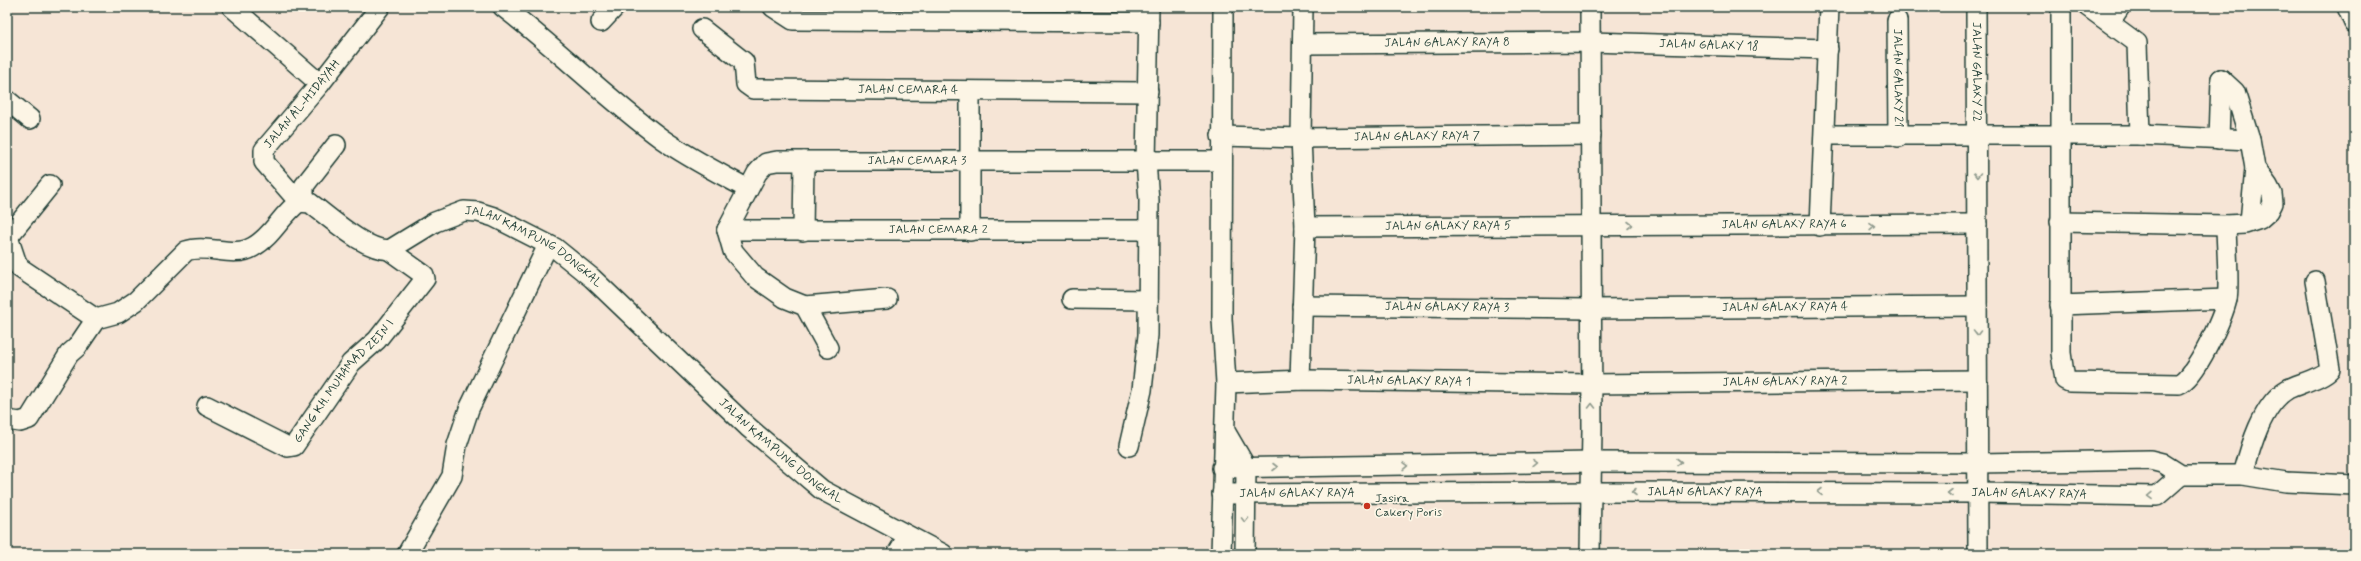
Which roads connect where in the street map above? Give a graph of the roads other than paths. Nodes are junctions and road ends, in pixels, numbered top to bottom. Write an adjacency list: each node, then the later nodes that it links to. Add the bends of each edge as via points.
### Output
1 (232, 7): 23 (street)
2 (380, 7): 23 (street, JALAN AL-HIDAYAH)
3 (503, 7): 44 (street, via 540,35 661,138)
4 (615, 7): 17 (street)
5 (773, 7): 14 (street, via 793,20)
6 (1223, 7): 32 (street)
7 (1303, 7): 21 (street)
8 (1590, 7): 20 (street)
9 (1829, 7): 22 (street)
10 (1976, 7): 33 (street, JALAN GALAXY 22)
11 (2061, 7): 30 (street)
12 (2088, 7): 15 (street)
13 (2347, 7): 18 (street)
14 (1149, 15): 25 (street)
15 (2115, 15): 31 (street, via 2138,46)
16 (1897, 20): 34 (street, JALAN GALAXY 21)
17 (601, 22)
18 (2354, 23)
19 (702, 29): 24 (street, JALAN CEMARA 4, via 744,62 746,84 753,89)
20 (1590, 42): 21 (street, JALAN GALAXY RAYA 8); 22 (street, JALAN GALAXY 18); 28 (street)
21 (1303, 44): 35 (street)
22 (1828, 49): 29 (street)
23 (320, 84): 45 (street, JALAN AL-HIDAYAH, via 264,150 264,162)
24 (970, 92): 25 (street, JALAN CEMARA 4); 40 (street)
25 (1148, 92): 42 (street)
26 (7, 100): 27 (street)
27 (30, 119)
28 (1591, 135): 35 (street, JALAN GALAXY RAYA 7); 48 (street)
29 (1825, 135): 34 (street); 50 (street)
30 (2060, 135): 31 (street); 33 (street); 46 (street)
31 (2140, 135): 36 (street)
32 (1221, 136): 35 (street, JALAN GALAXY RAYA 7); 41 (street)
33 (1977, 136): 34 (street); 47 (street, JALAN GALAXY 22, one-way to 47)
34 (1898, 137)
35 (1301, 138): 51 (street)
36 (2220, 139): 37 (street); 37 (street, via 2221,78 2235,92)
37 (2250, 140): 49 (street, via 2254,168 2268,186 2273,203 2269,212 2260,219)
38 (336, 145): 45 (street, via 304,186)
39 (804, 161): 40 (street, JALAN CEMARA 3); 44 (street, JALAN CEMARA 3, via 777,160 766,163); 54 (street)
40 (970, 161): 42 (street, JALAN CEMARA 3); 55 (street)
41 (1222, 161): 42 (street, JALAN CEMARA 3); 73 (street, via 1222,319)
42 (1146, 162): 53 (street)
43 (50, 185): 56 (street)
44 (748, 189): 52 (street, JALAN CEMARA 3)
45 (301, 202): 58 (street, via 310,204 370,246); 69 (street, via 252,248 238,252 194,248 186,251 136,301 118,313)
46 (2060, 222): 49 (street); 64 (street)
47 (1977, 224): 50 (street, JALAN GALAXY RAYA 6, one-way to 47); 67 (street, JALAN GALAXY 22)
48 (1591, 225): 50 (street, JALAN GALAXY RAYA 6, one-way to 50); 51 (street, JALAN GALAXY RAYA 5); 68 (street)
49 (2226, 225): 62 (street)
50 (1820, 226)
51 (1305, 227): 66 (street)
52 (727, 230): 54 (street, JALAN CEMARA 2); 65 (street, via 733,251 755,277 786,298)
53 (1148, 230): 55 (street, JALAN CEMARA 2); 63 (street)
54 (803, 231): 55 (street, JALAN CEMARA 2)
55 (970, 231)
56 (8, 235): 69 (street, via 20,268)
57 (548, 245): 58 (street, JALAN KAMPUNG DONGKAL, via 494,216 464,210 435,222); 90 (street, JALAN KAMPUNG DONGKAL, via 592,278 748,427 822,490); 91 (street, via 468,409 457,445 452,476)
58 (389, 250): 75 (street, GANG KH. MUHAMAD ZEIN I, via 425,279 377,340 350,363 294,446 288,447)
59 (2315, 281): 84 (street, via 2330,369 2280,396 2259,425)
60 (887, 299): 65 (street)
61 (1072, 299): 63 (street)
62 (2227, 299): 64 (street); 64 (street, via 2203,354 2188,377 2179,384 2065,380 2061,353)
63 (1148, 300): 78 (street, via 1148,335 1142,390)
64 (2060, 305)
65 (804, 306): 70 (street)
66 (1302, 306): 68 (street, JALAN GALAXY RAYA 3); 71 (street)
67 (1977, 306): 68 (street, JALAN GALAXY RAYA 4); 72 (street, JALAN GALAXY 22, one-way to 72)
68 (1592, 309): 74 (street)
69 (96, 320): 76 (street, via 69,354 29,419 20,422)
70 (828, 348)
71 (1300, 380): 73 (street, JALAN GALAXY RAYA 1); 74 (street, JALAN GALAXY RAYA 1)
72 (1977, 380): 74 (street, JALAN GALAXY RAYA 2); 80 (street, JALAN GALAXY 22)
73 (1226, 383): 77 (street)
74 (1592, 384): 79 (street, one-way to 74)
75 (207, 406)
76 (7, 420)
77 (1225, 431): 81 (street); 82 (street)
78 (1129, 446)
79 (1591, 462): 80 (street, one-way to 80); 81 (street, one-way to 79); 86 (street)
80 (1978, 463): 83 (street, via 2150,460 2162,463); 87 (street, JALAN GALAXY 22)
81 (1246, 467): 82 (street); 89 (street)
82 (1222, 468): 88 (street)
83 (2181, 475): 84 (street); 87 (street, JALAN GALAXY RAYA, one-way to 87, via 2157,496)
84 (2243, 475): 85 (street, via 2286,482)
85 (2354, 485)
86 (1591, 492): 87 (street, JALAN GALAXY RAYA, one-way to 86); 89 (street, JALAN GALAXY RAYA); 96 (street)
87 (1978, 493): 97 (street, JALAN GALAXY 22)
88 (1222, 494): 89 (street, JALAN GALAXY RAYA); 94 (street)
89 (1246, 495): 95 (street, one-way to 95)
90 (908, 536): 92 (street); 93 (street, JALAN KAMPUNG DONGKAL)
91 (407, 554)
92 (897, 554)
93 (943, 554)
94 (1221, 554)
95 (1245, 554)
96 (1590, 554)
97 (1978, 554)

